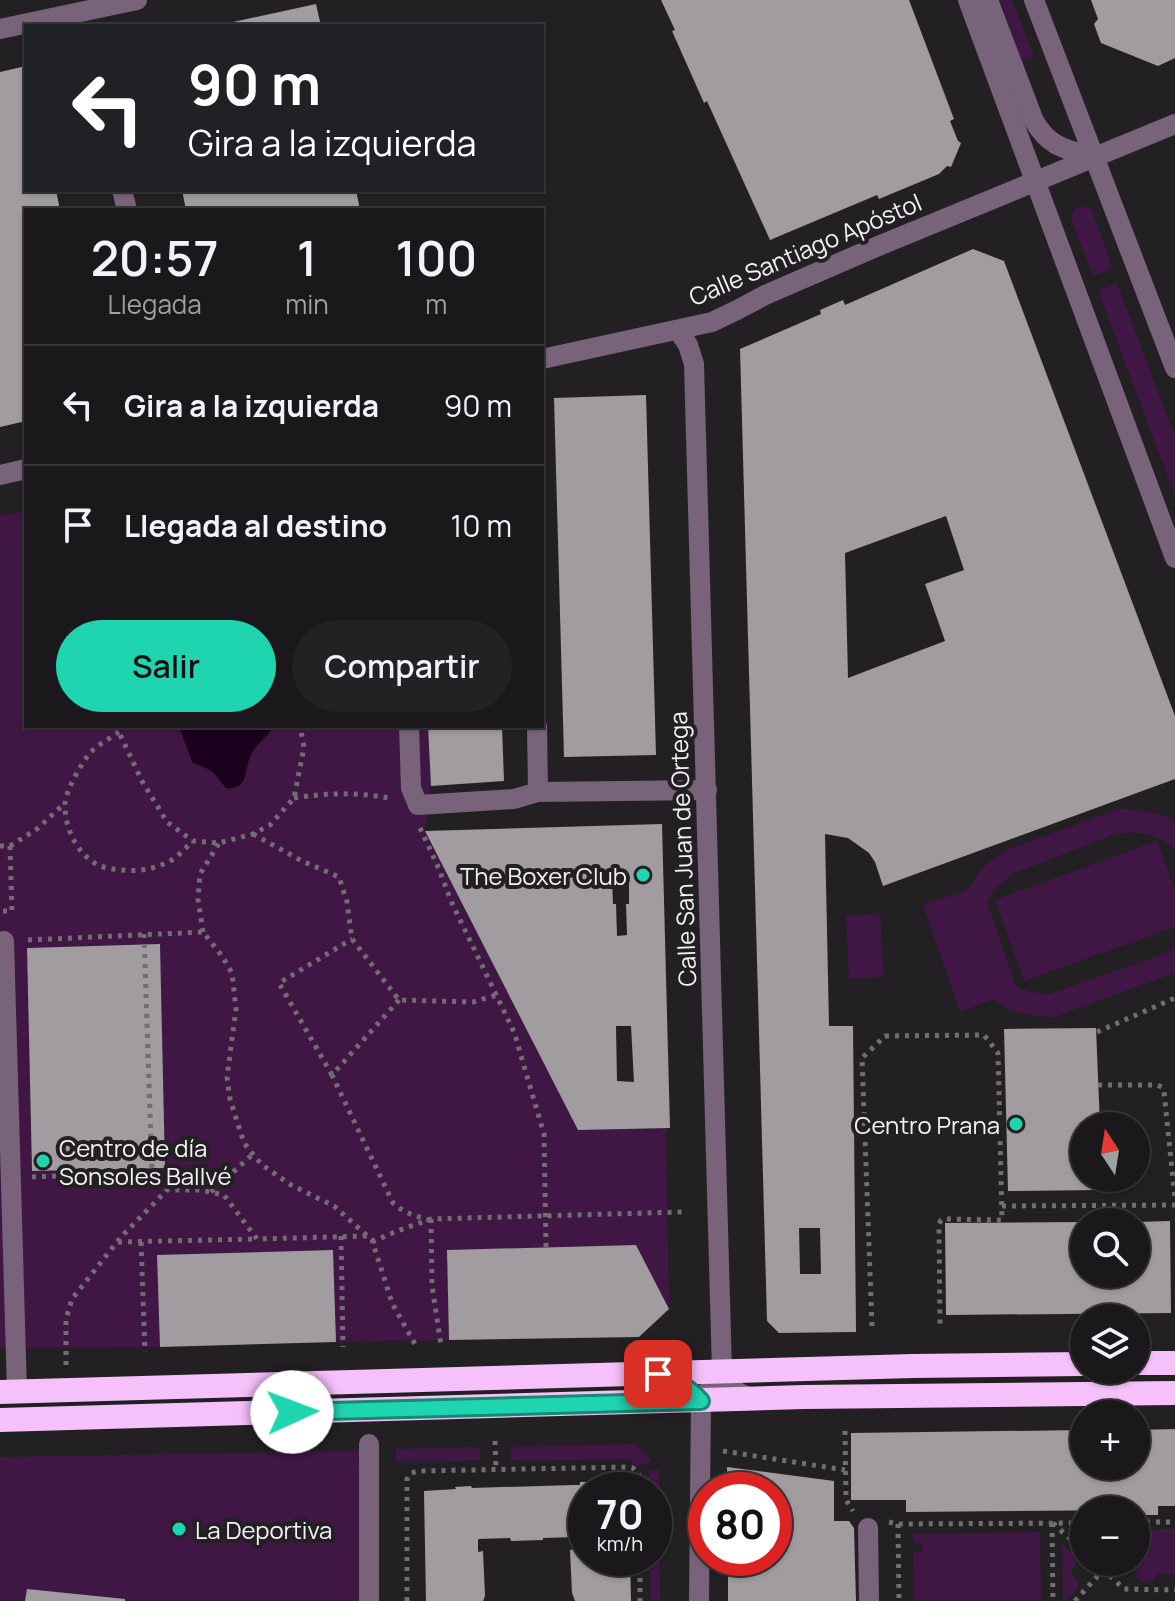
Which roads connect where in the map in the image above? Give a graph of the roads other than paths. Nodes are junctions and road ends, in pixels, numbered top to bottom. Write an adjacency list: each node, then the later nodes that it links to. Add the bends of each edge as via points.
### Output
1 (137, 0): 5 (street)
2 (968, 0): 8 (street)
3 (988, 0): 7 (street, via 1043,135 1057,146)
4 (1034, 0): 7 (street)
5 (0, 29)
6 (1175, 124): 7 (street, Calle Santiago Apóstol)
7 (1095, 158): 8 (street, Calle Santiago Apóstol); 11 (street)
8 (1036, 181): 9 (street, Calle Santiago Apóstol, via 712,322); 14 (street)
9 (678, 330): 10 (street, Calle Santiago Apóstol); 17 (street, Calle San Juan de Ortega, via 694,364)
10 (544, 359)
11 (1175, 368)
12 (24, 469): 13 (street)
13 (0, 475)
14 (1175, 558)
15 (409, 728): 18 (street, via 411,788 424,805 514,799)
16 (537, 728): 18 (street)
17 (707, 790): 18 (street); 23 (street, Calle San Juan de Ortega)
18 (538, 792)
19 (4, 941): 25 (street, via 11,1178)
20 (1150, 1363): 21 (highway)
21 (1175, 1363)
22 (1070, 1364): 23 (highway)
23 (722, 1372): 24 (highway); 27 (street, via 730,1388); 28 (street)
24 (658, 1374): 25 (highway); 28 (street, via 688,1387)
25 (8, 1392)
26 (1175, 1393): 27 (highway)
27 (752, 1399): 28 (highway)
28 (701, 1401): 29 (highway); 33 (street)
29 (0, 1420)
30 (369, 1444): 32 (street)
31 (876, 1524): 34 (street)
32 (369, 1601)
33 (699, 1601)
34 (869, 1601)

